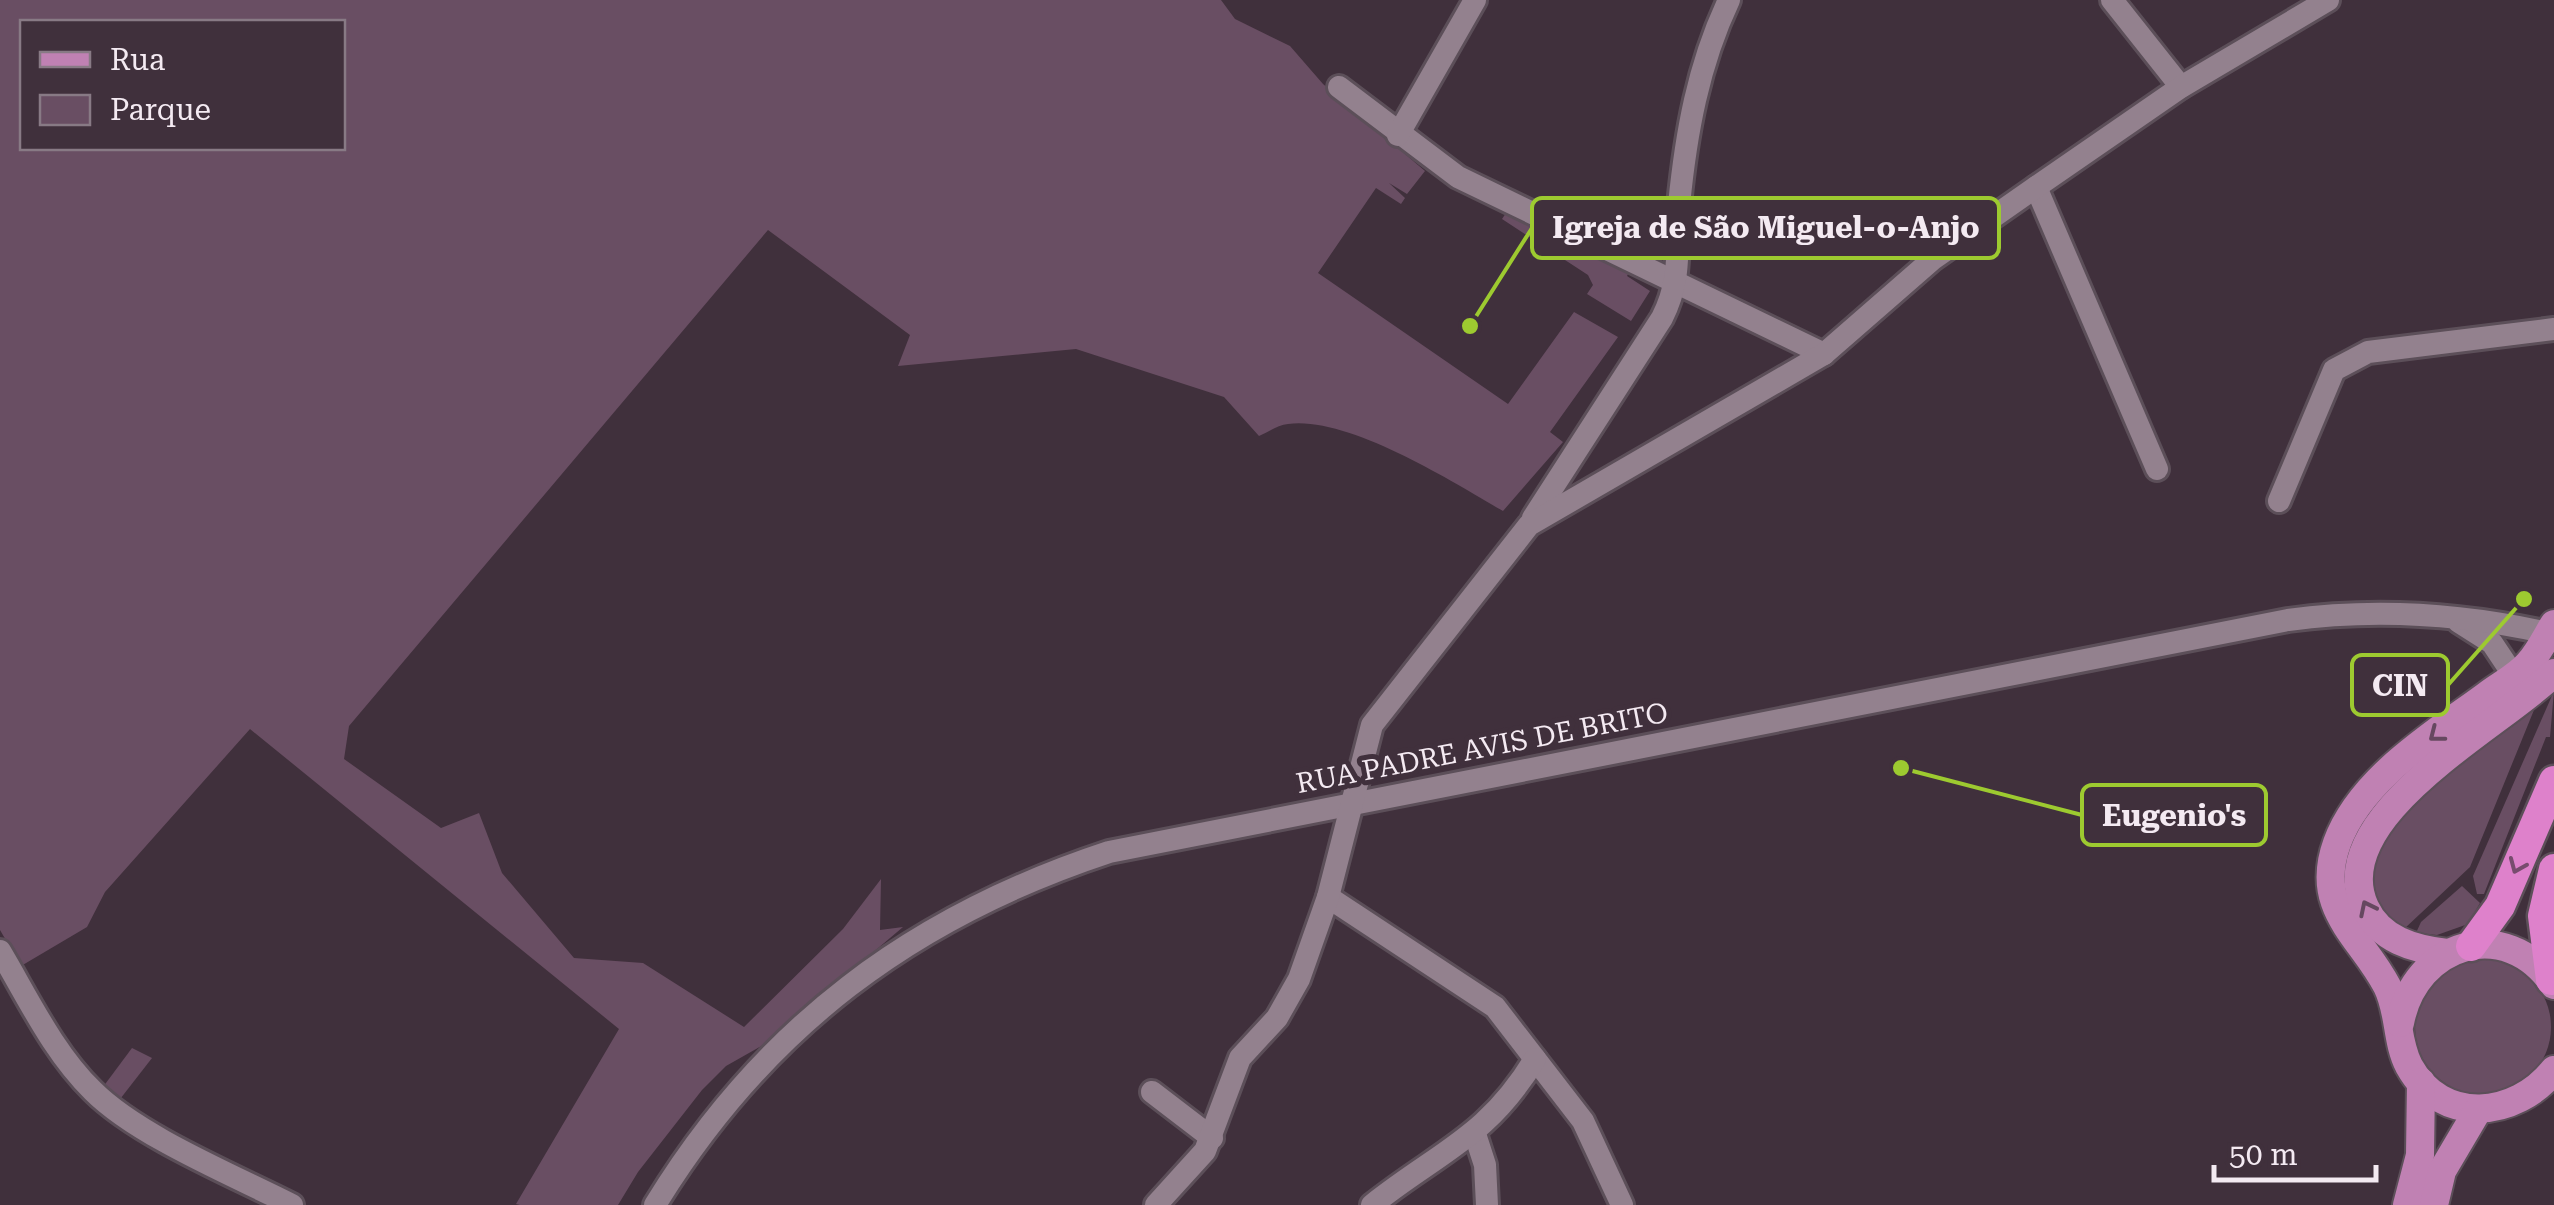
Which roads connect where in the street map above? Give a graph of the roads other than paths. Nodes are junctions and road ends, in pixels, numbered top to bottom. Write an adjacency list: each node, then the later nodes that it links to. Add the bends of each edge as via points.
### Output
1 (1475, 0): 7 (street)
2 (1729, 0): 9 (street, via 1695,93 1679,207)
3 (2112, 0): 6 (street)
4 (2328, 0): 6 (street)
5 (1339, 87): 7 (street)
6 (2181, 87): 8 (street)
7 (1398, 135): 9 (street, via 1458,177)
8 (2036, 187): 12 (street, via 1933,259); 15 (street)
9 (1678, 285): 11 (street); 14 (street)
10 (2554, 328): 17 (street, via 2368,352 2344,361 2327,382)
11 (1777, 334): 12 (street); 13 (street, via 1784,358)
12 (1824, 354): 13 (street)
13 (1778, 383): 16 (street)
14 (1571, 456): 16 (street, via 1584,474); 18 (street)
15 (2156, 469)
16 (1609, 481): 18 (street)
17 (2279, 501)
18 (1529, 525): 23 (street, via 1383,706 1364,745)
19 (2447, 617): 20 (street, RUA PADRE AVIS DE BRITO); 21 (street, RUA PADRE AVIS DE BRITO); 23 (street, RUA PADRE AVIS DE BRITO, via 2370,613 2288,620)
20 (2551, 629): 21 (main road)
21 (2537, 672): 26 (main road, one-way to 21, via 2412,947 2371,921 2356,879 2360,853 2400,798); 29 (main road, one-way to 29, via 2376,784 2336,847 2336,909 2386,984)
22 (2554, 781): 26 (highway, one-way to 26, via 2500,906)
23 (1350, 805): 25 (street); 38 (street, RUA PADRE AVIS DE BRITO, via 1109,852 1046,873 938,925 887,956 792,1033 709,1124)
24 (2554, 869): 28 (highway, via 2543,932)
25 (1328, 896): 30 (street, via 1475,990); 36 (street, via 1290,998 1240,1058)
26 (2459, 949): 28 (main road, via 2507,948 2539,966); 29 (main road, via 2414,981)
27 (0, 950): 37 (street, via 95,1094 134,1122)
28 (2552, 983)
29 (2400, 1023): 32 (main road, via 2408,1065)
30 (1535, 1058): 35 (street); 42 (street, via 1583,1121)
31 (2549, 1081): 34 (main road, via 2520,1102)
32 (2421, 1082): 34 (main road, via 2437,1097); 43 (main road, via 2420,1155)
33 (1152, 1092): 36 (street)
34 (2478, 1110): 44 (main road, via 2442,1171)
35 (1475, 1134): 40 (street); 41 (street)
36 (1212, 1138): 39 (street)
37 (292, 1205)
38 (655, 1205)
39 (1156, 1205)
40 (1372, 1205)
41 (1487, 1205)
42 (1622, 1205)
43 (2407, 1205)
44 (2434, 1205)

